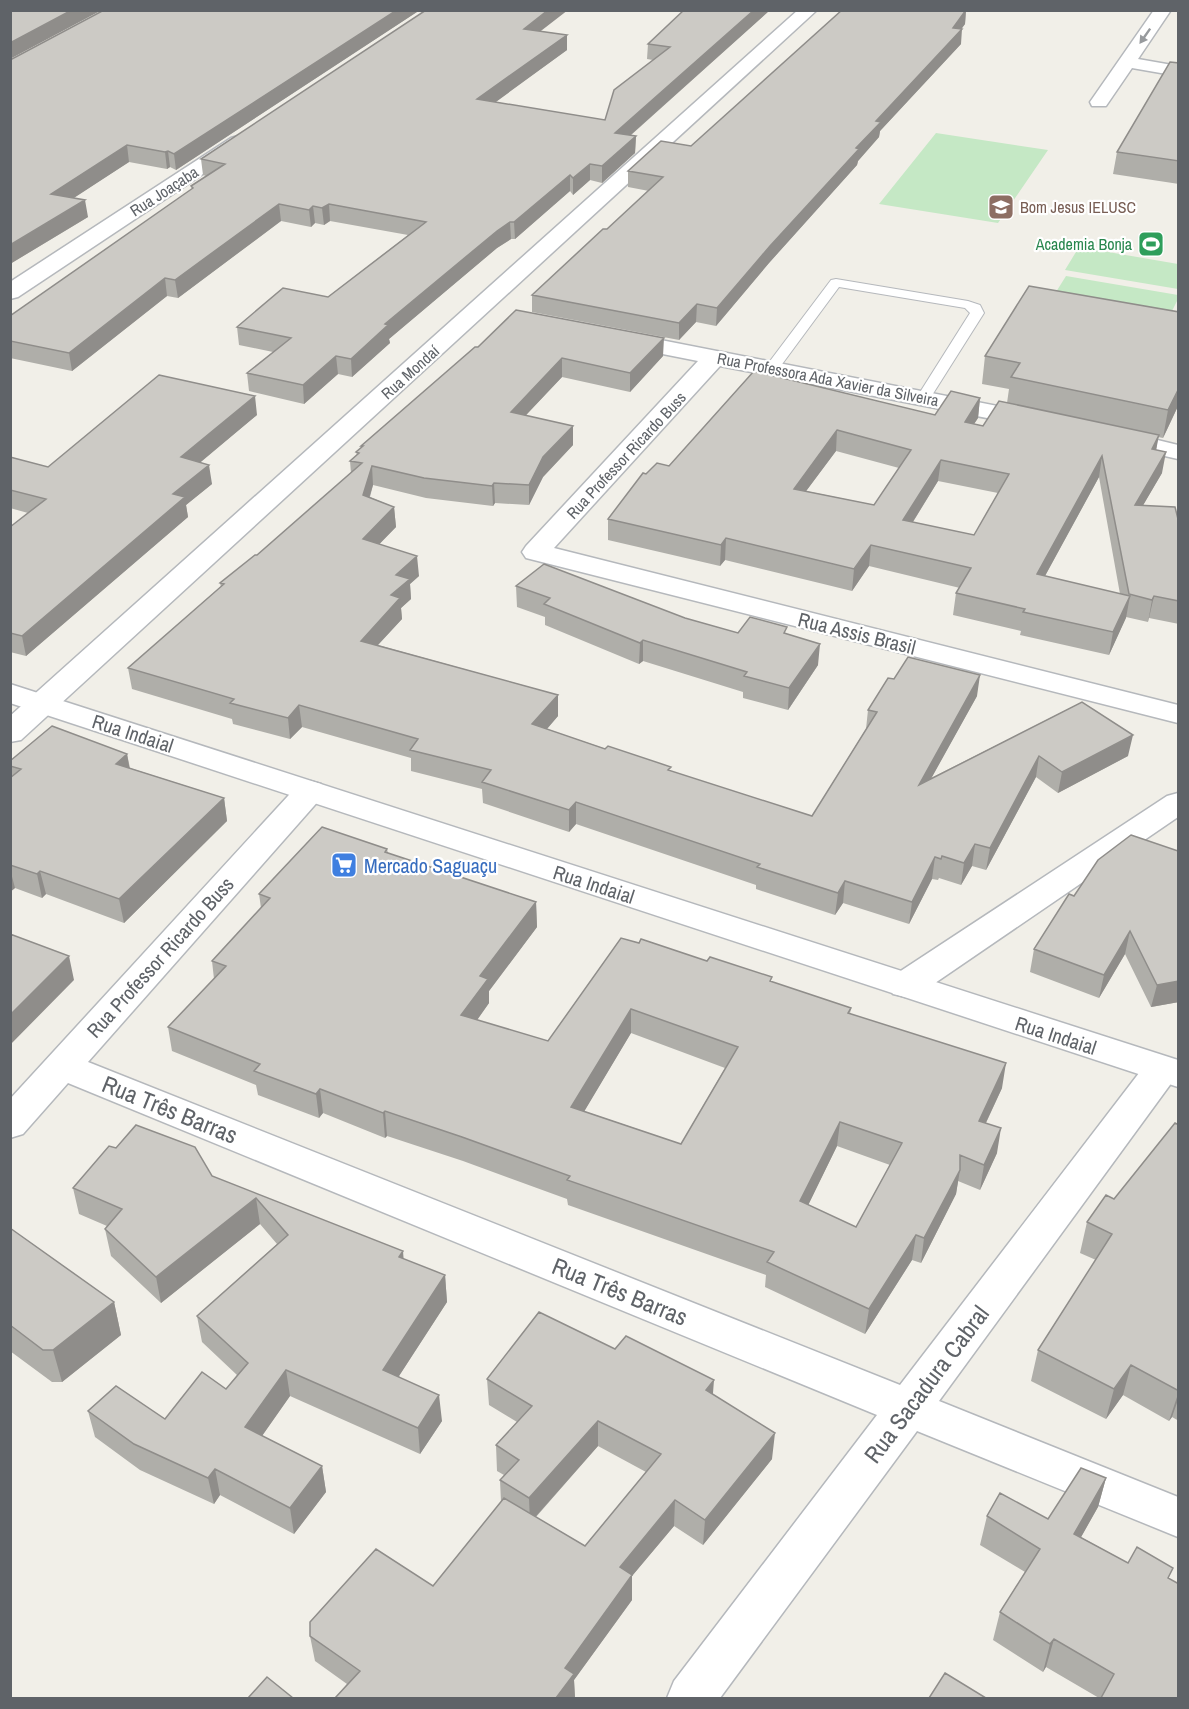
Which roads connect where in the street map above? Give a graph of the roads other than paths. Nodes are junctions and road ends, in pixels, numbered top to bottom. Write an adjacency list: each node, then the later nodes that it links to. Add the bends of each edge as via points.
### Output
1 (809, 10): 15 (street, Rua Mondaí, via 488,313)
2 (1163, 10): 3 (street, one-way to 3)
3 (1127, 62): 4 (street); 5 (street)
4 (1179, 71)
5 (1099, 102)
6 (259, 129): 7 (street, Rua Joaçaba)
7 (10, 292)
8 (602, 335): 9 (street, Rua Professora Ada Xavier da Silveira)
9 (715, 357): 10 (street, Rua Professora Ada Xavier da Silveira); 13 (street, Rua Professor Ricardo Buss)
10 (772, 368): 11 (street, Rua Professora Ada Xavier da Silveira); 11 (lane, via 836,283 975,308 977,313)
11 (924, 397): 12 (street, Rua Professora Ada Xavier da Silveira)
12 (1179, 452)
13 (536, 552): 16 (street, Rua Assis Brasil)
14 (10, 693): 15 (street, Rua Indaial)
15 (43, 703): 17 (street, Rua Mondaí); 18 (street, Rua Indaial)
16 (1179, 714)
17 (10, 733)
18 (310, 791): 20 (street, Rua Indaial); 21 (street, Rua Professor Ricardo Buss)
19 (1179, 803): 20 (street)
20 (906, 986): 22 (street, Rua Indaial)
21 (62, 1066): 23 (street, Rua Professor Ricardo Buss); 24 (street, Rua Três Barras)
22 (1170, 1072): 24 (street, Rua Sacadura Cabral)
23 (10, 1124)
24 (908, 1407): 25 (street, Rua Três Barras); 26 (street, Rua Sacadura Cabral)
25 (1179, 1516)
26 (691, 1698)

